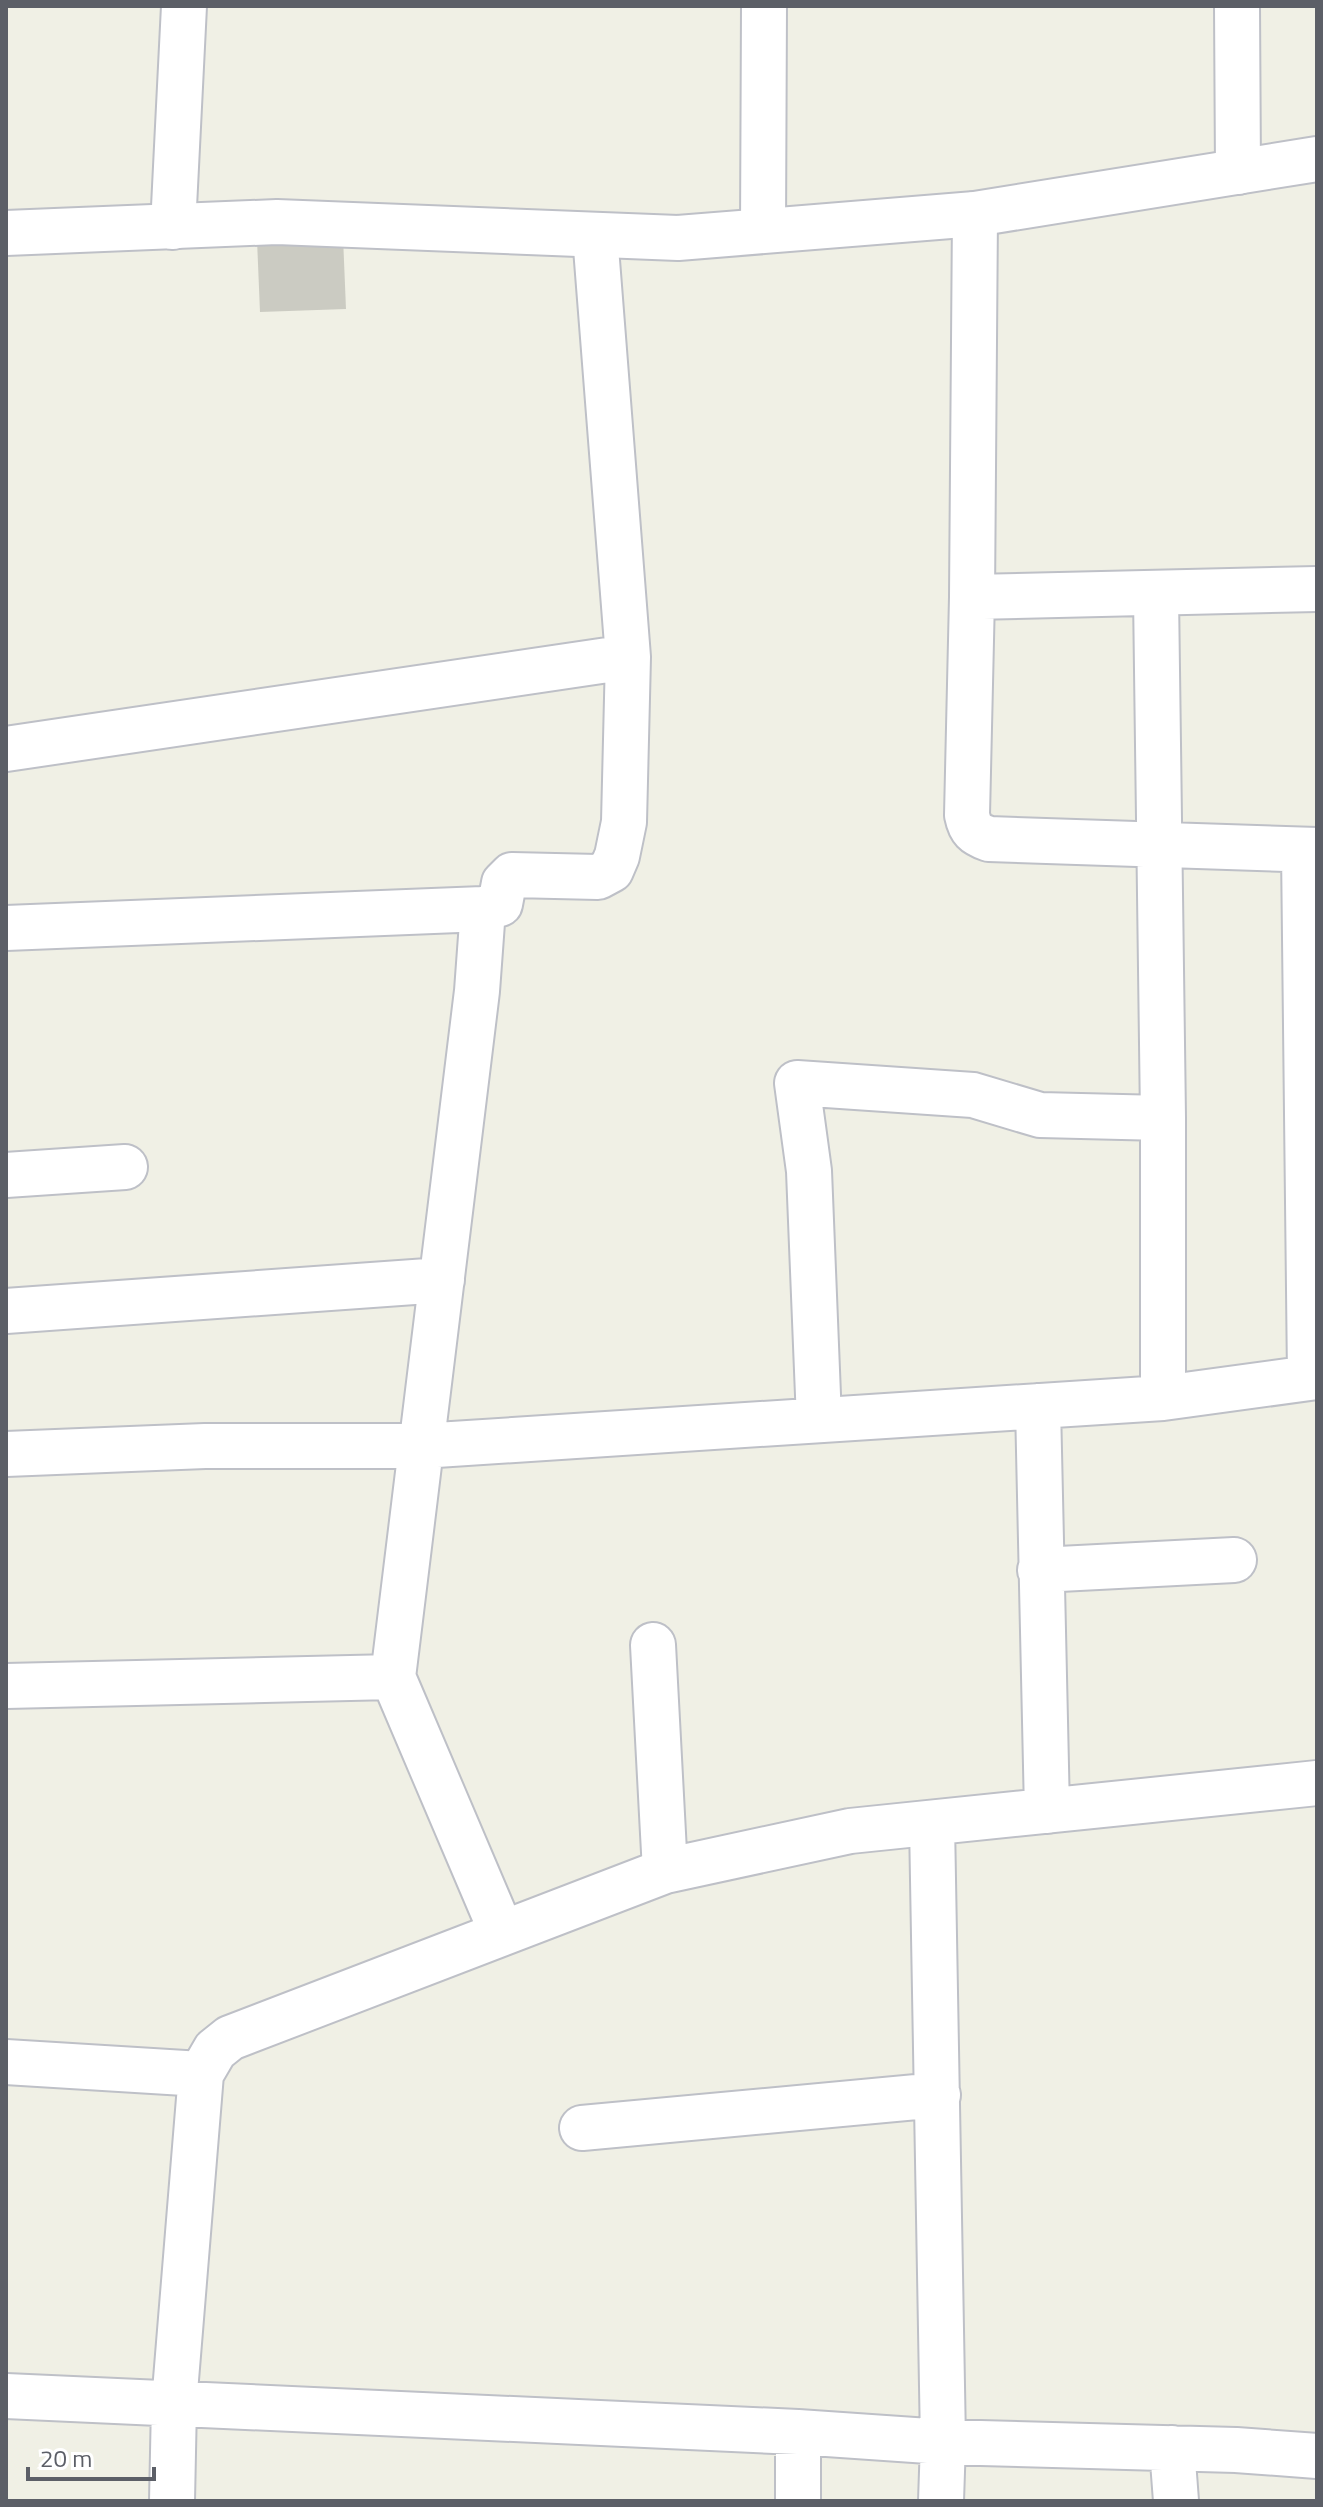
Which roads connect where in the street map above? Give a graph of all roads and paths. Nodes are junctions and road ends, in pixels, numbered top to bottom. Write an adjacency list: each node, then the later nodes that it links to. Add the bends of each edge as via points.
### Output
1 (184, 6): 7 (street)
2 (764, 6): 8 (street)
3 (1237, 6): 5 (street)
4 (1317, 159): 5 (street)
5 (1238, 172): 6 (street)
6 (975, 214): 8 (street); 13 (street)
7 (173, 227): 9 (street); 10 (street, via 277,222)
8 (763, 230): 10 (street, via 678,238)
9 (6, 233)
10 (595, 235): 14 (street)
11 (1317, 589): 12 (street)
12 (1156, 595): 13 (street); 16 (street)
13 (972, 597): 16 (street, via 969,827 989,839)
14 (628, 657): 15 (street); 18 (street, via 624,822 611,870 598,877 512,875 504,883 500,904)
15 (6, 749)
16 (1158, 846): 17 (street); 20 (street)
17 (1311, 850): 25 (street)
18 (483, 909): 19 (street); 23 (street)
19 (6, 928)
20 (1163, 1118): 26 (street); 28 (street, via 1040,1115 973,1095 797,1083 809,1171)
21 (125, 1167): 22 (street)
22 (6, 1175)
23 (442, 1280): 24 (street); 29 (street)
24 (6, 1311)
25 (1314, 1377): 26 (street)
26 (1163, 1398): 27 (street)
27 (1038, 1406): 28 (street); 32 (street)
28 (819, 1420): 29 (street)
29 (421, 1446): 30 (street, via 205,1446); 34 (street)
30 (6, 1454)
31 (1234, 1560): 32 (street)
32 (1040, 1570): 37 (street)
33 (653, 1645): 39 (street)
34 (393, 1677): 35 (street); 40 (street)
35 (6, 1686)
36 (1317, 1783): 37 (street)
37 (1047, 1811): 38 (street)
38 (932, 1823): 39 (street, via 850,1831); 43 (street)
39 (665, 1871): 40 (street)
40 (502, 1933): 42 (street, via 230,2038 215,2050)
41 (6, 2062): 42 (street)
42 (201, 2074): 46 (street)
43 (938, 2095): 44 (street); 48 (street)
44 (582, 2128)
45 (6, 2396): 46 (street)
46 (174, 2404): 47 (street); 51 (street)
47 (798, 2432): 48 (street); 52 (street)
48 (943, 2442): 49 (street); 53 (street)
49 (1172, 2448): 50 (street); 54 (street)
50 (1317, 2456)
51 (172, 2501)
52 (798, 2501)
53 (941, 2501)
54 (1176, 2501)

